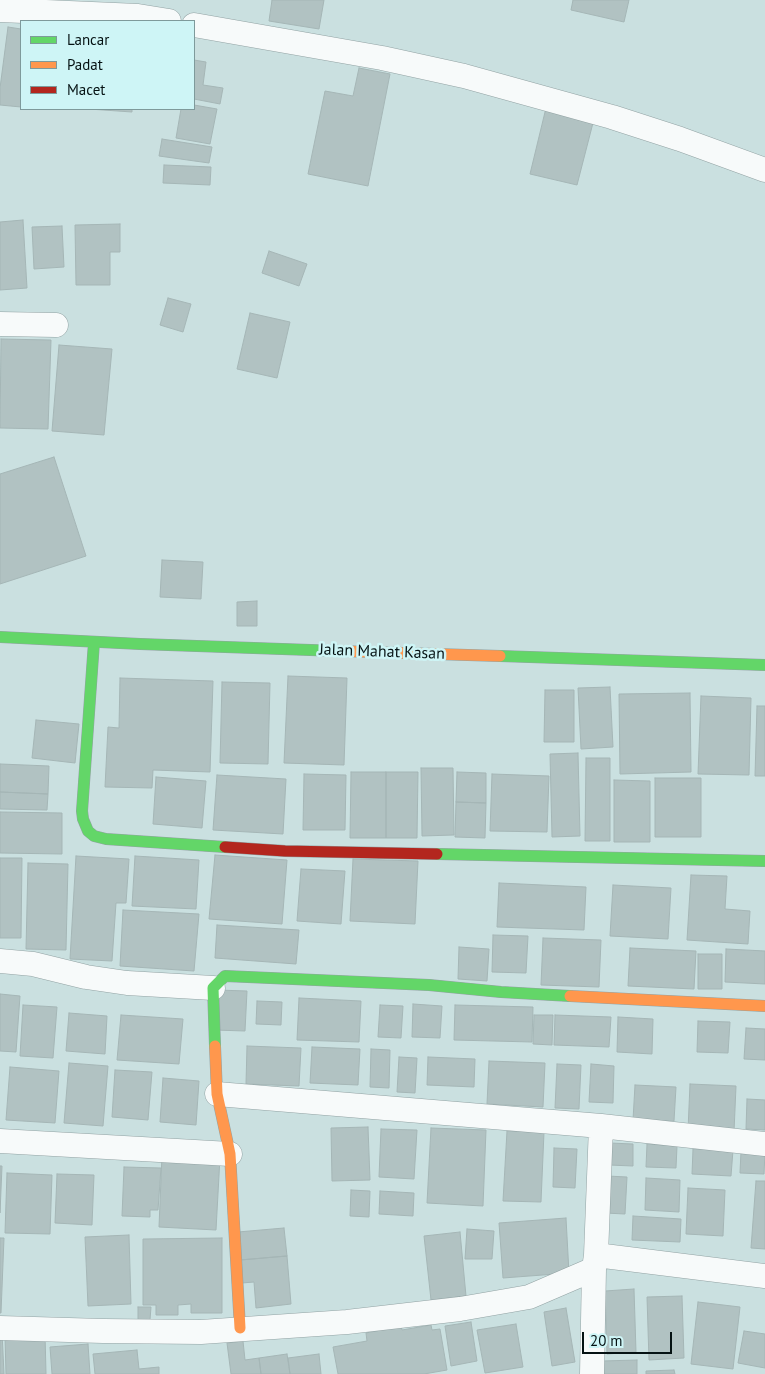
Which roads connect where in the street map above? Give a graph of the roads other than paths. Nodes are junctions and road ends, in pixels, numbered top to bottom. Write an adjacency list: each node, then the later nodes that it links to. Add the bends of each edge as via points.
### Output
1 (0, 10): 2 (street)
2 (163, 20)
3 (195, 25): 4 (street, via 464,76 612,117)
4 (765, 170)
5 (0, 324): 6 (street)
6 (56, 326)
7 (0, 637): 8 (street, Jalan Mahat Kasan)
8 (94, 642): 9 (street, Jalan Mahat Kasan); 10 (street, via 82,811 88,831 94,836 285,851)
9 (765, 665)
10 (765, 861)
11 (0, 961): 12 (street, via 33,964 127,983)
12 (214, 988): 13 (street, via 225,976); 14 (street)
13 (765, 1006)
14 (217, 1094): 15 (street); 18 (street)
15 (601, 1126): 17 (street); 19 (street)
16 (0, 1141): 18 (street)
17 (765, 1144)
18 (230, 1154): 22 (street)
19 (595, 1262): 20 (street); 22 (street, via 529,1297 347,1322); 23 (street)
20 (765, 1276)
21 (0, 1328): 22 (street, via 201,1332)
22 (240, 1328)
23 (592, 1374)

